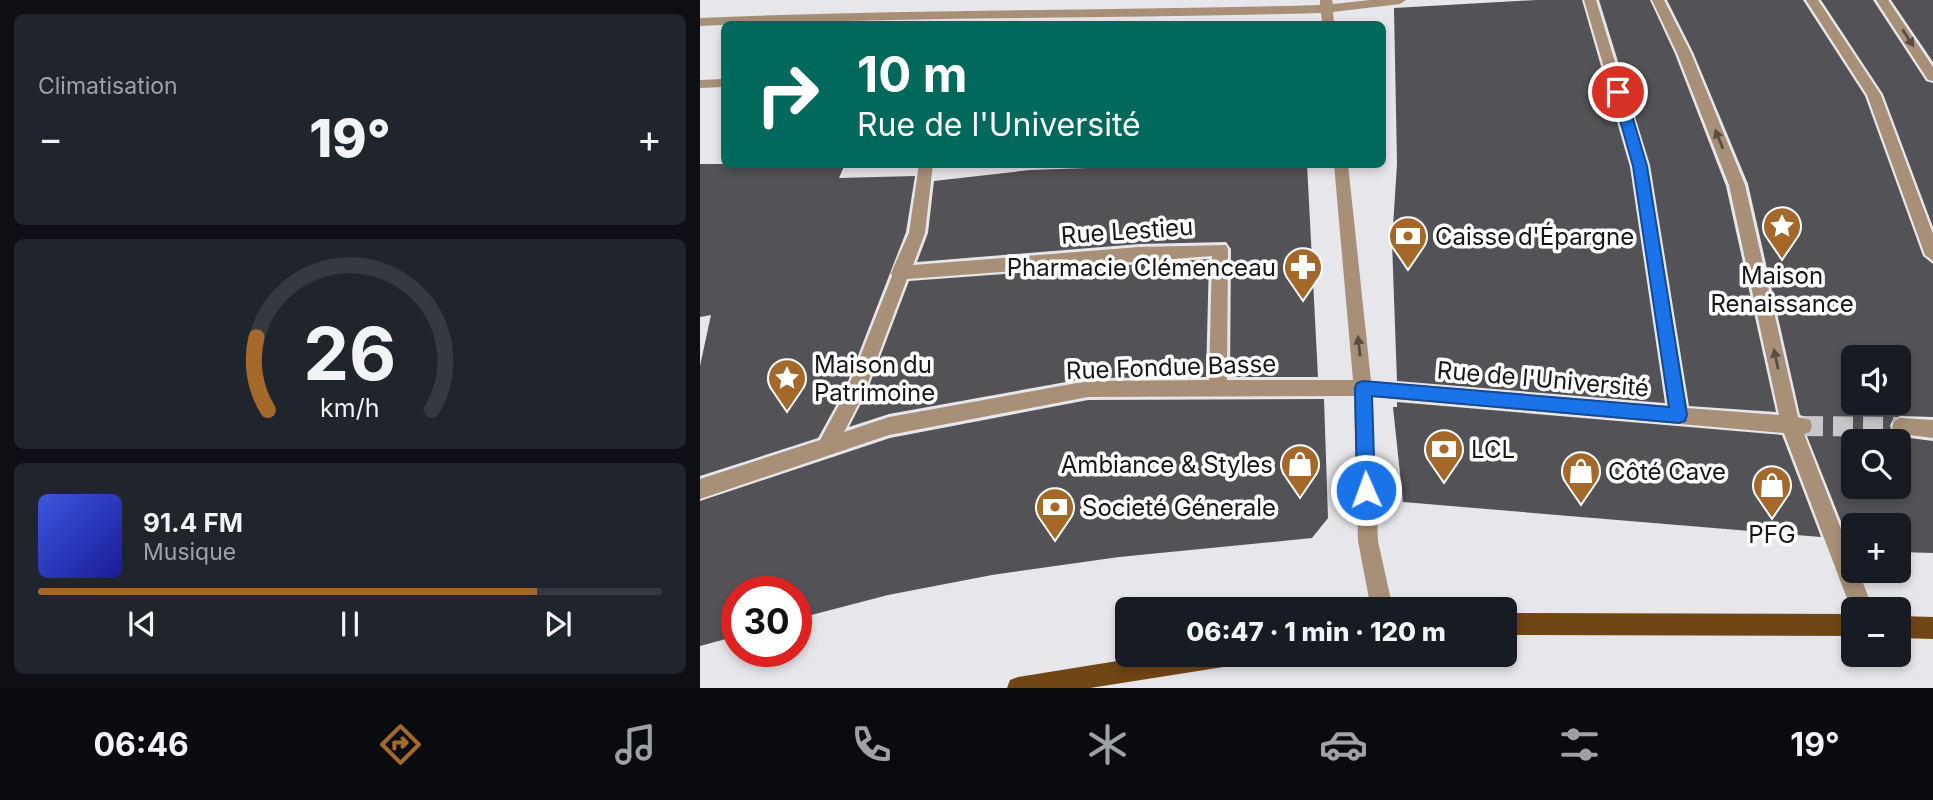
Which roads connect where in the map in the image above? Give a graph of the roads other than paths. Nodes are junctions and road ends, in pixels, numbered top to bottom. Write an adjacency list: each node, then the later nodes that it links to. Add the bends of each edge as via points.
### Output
1 (901, 0): 8 (street)
2 (1400, 0): 7 (street)
3 (1590, 0): 22 (street, via 1640,166)
4 (1658, 0): 23 (street, one-way to 4, via 1737,185)
5 (1812, 0): 18 (street, via 1874,95)
6 (1882, 0): 13 (street, one-way to 13)
7 (1326, 4): 11 (street)
8 (891, 18): 10 (street); 11 (street)
9 (721, 21): 12 (street)
10 (722, 21)
11 (915, 21)
12 (700, 22)
13 (1933, 77)
14 (721, 83): 15 (street)
15 (700, 84)
16 (925, 168): 19 (street, via 917,233)
17 (1341, 168): 21 (street, one-way to 17)
18 (1933, 255)
19 (899, 273): 20 (street, Rue Lestieu, via 1220,249); 26 (street, via 855,393)
20 (1218, 388): 21 (street, Rue Fondue Basse); 26 (street, Rue Fondue Basse, via 1088,389 889,426)
21 (1363, 388): 22 (street, Rue de l'Université); 28 (street, via 1368,541)
22 (1679, 415): 23 (street, Rue de l'Université)
23 (1797, 426): 29 (street)
24 (1901, 427): 25 (street)
25 (1933, 429)
26 (827, 446): 27 (street, Rue Fondue Basse)
27 (700, 489)
28 (1380, 597)
29 (1858, 597)
30 (1517, 624): 31 (main road)
31 (1841, 625)
32 (1911, 627): 33 (main road)
33 (1933, 628)
34 (1153, 667): 35 (main road)
35 (1018, 688)

